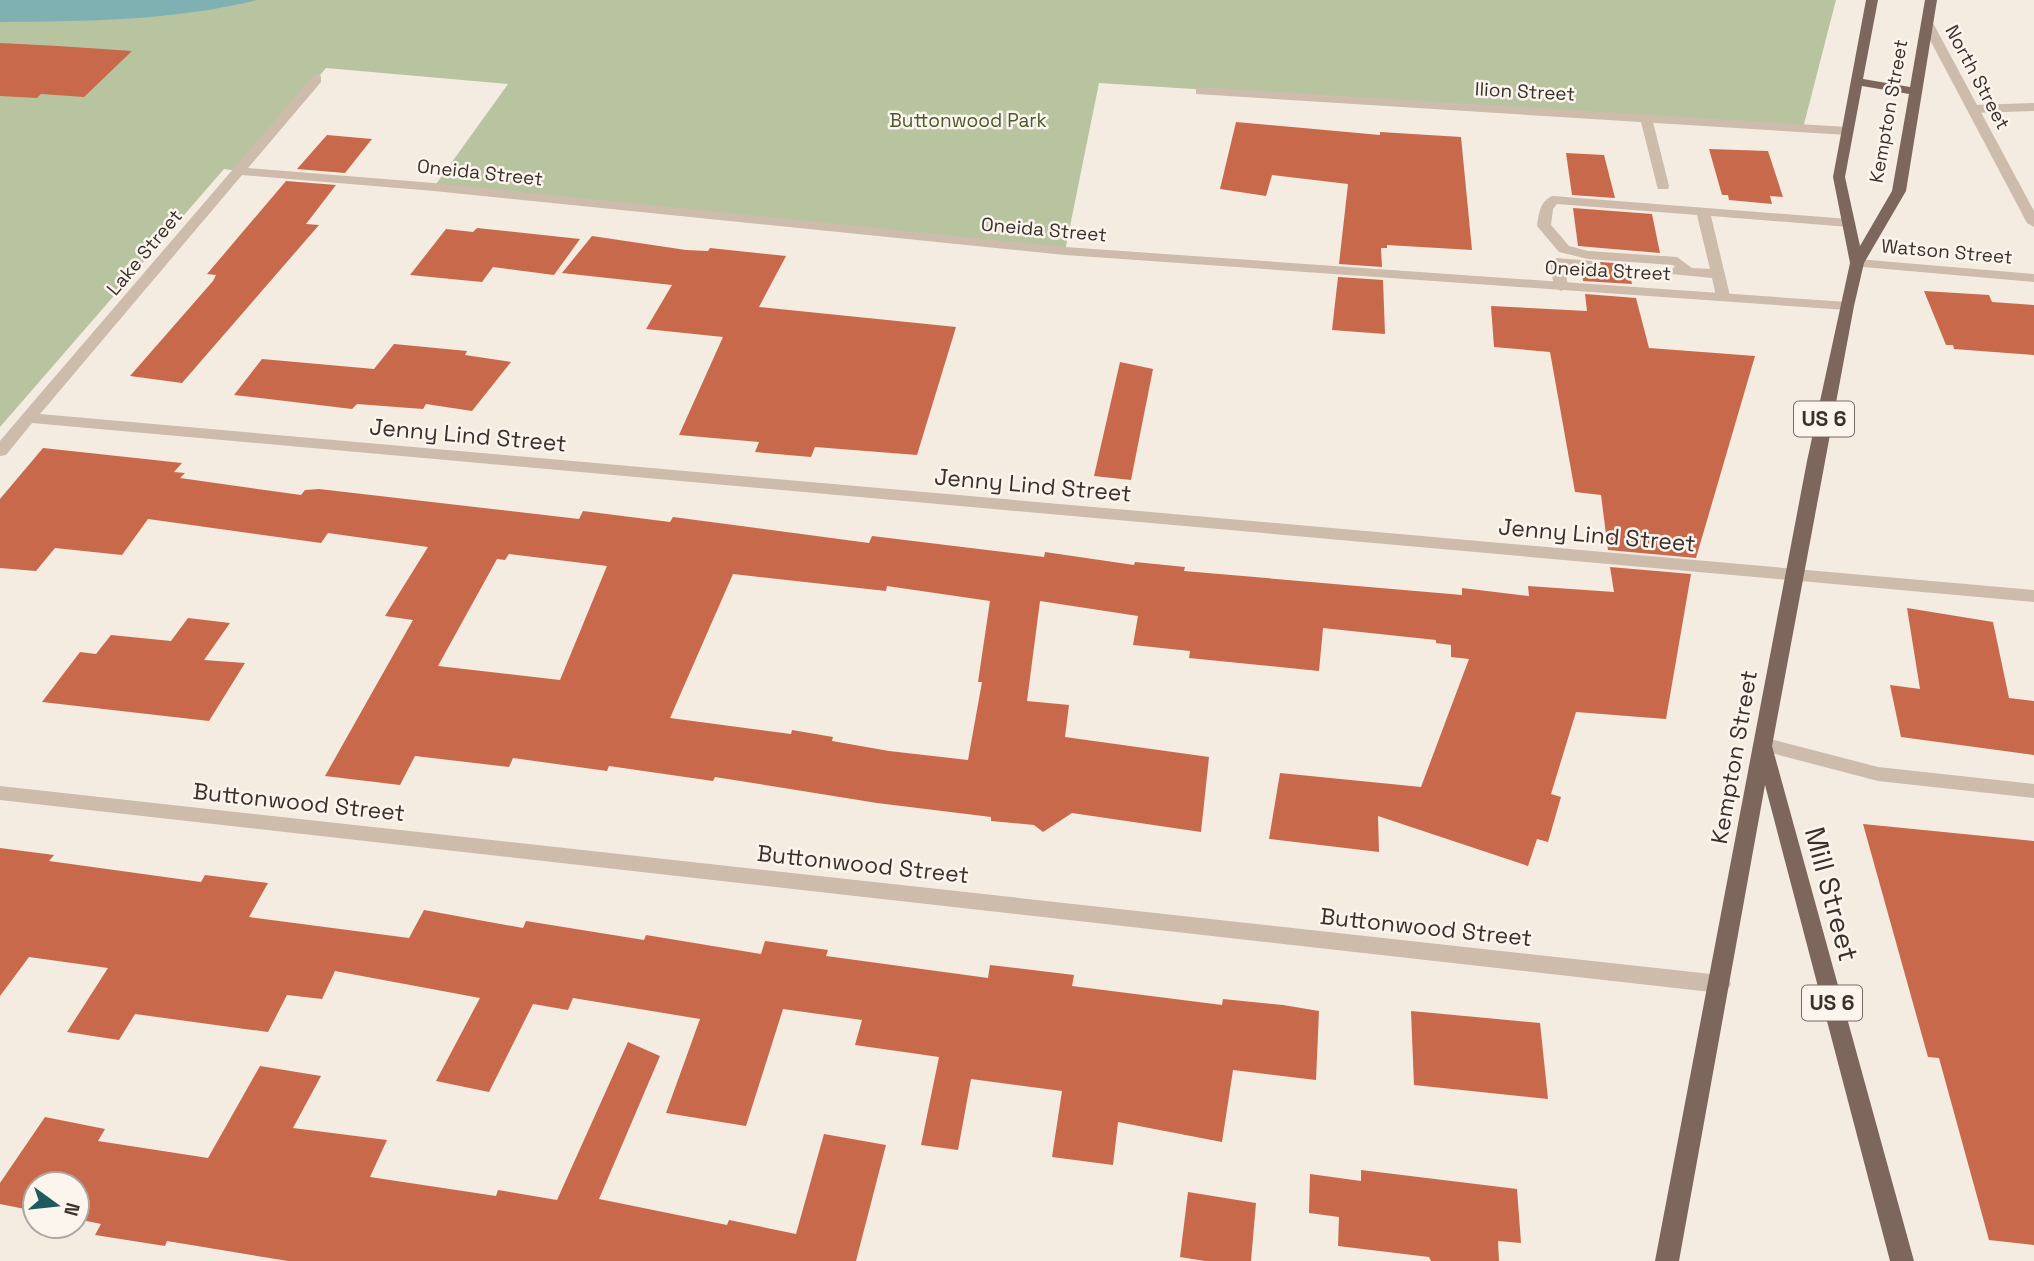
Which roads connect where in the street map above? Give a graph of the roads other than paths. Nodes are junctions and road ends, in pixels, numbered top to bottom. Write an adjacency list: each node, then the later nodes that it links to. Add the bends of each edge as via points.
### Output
1 (1872, 0): 5 (main road, Kempton Street / US 6)
2 (1931, 0): 3 (main road, Kempton Street / US 6)
3 (1927, 23): 7 (main road, Kempton Street / US 6); 8 (street, North Street)
4 (317, 79): 12 (street, Lake Street)
5 (1857, 82): 7 (main road); 11 (main road, Kempton Street / US 6)
6 (1200, 91): 10 (street, Ilion Street)
7 (1916, 92): 17 (main road, Kempton Street / US 6, via 1899,191)
8 (1973, 109): 9 (street); 16 (street, North Street)
9 (2032, 112)
10 (1646, 118): 11 (street, Ilion Street); 13 (street)
11 (1847, 131): 15 (main road, Kempton Street / US 6, via 1839,177)
12 (238, 171): 21 (street, Oneida Street, via 1065,251); 24 (street, Lake Street)
13 (1663, 186)
14 (1703, 212): 15 (street); 18 (street, via 1553,200 1546,209 1544,226 1564,249 1677,261); 19 (street)
15 (1849, 223): 17 (main road, Kempton Street / US 6)
16 (2034, 223)
17 (1857, 263): 20 (street, Watson Street); 23 (main road, Kempton Street / US 6)
18 (1688, 272): 19 (street); 21 (street, via 1557,262)
19 (1718, 274): 22 (street)
20 (2034, 278)
21 (1561, 287): 22 (street, Oneida Street)
22 (1723, 296): 23 (street, Oneida Street)
23 (1847, 306): 26 (main road, Kempton Street / US 6)
24 (27, 418): 25 (street, Lake Street); 26 (street, Jenny Lind Street)
25 (0, 450)
26 (1794, 576): 27 (street, Jenny Lind Street); 28 (main road, Kempton Street / US 6)
27 (2034, 596)
28 (1763, 744): 29 (street, via 1878,774); 31 (main road, Kempton Street / US 6); 33 (main road, Mill Street / US 6)
29 (2034, 791)
30 (0, 793): 31 (street, Buttonwood Street)
31 (1720, 985): 32 (main road, Kempton Street / US 6)
32 (1667, 1261)
33 (1902, 1261)

